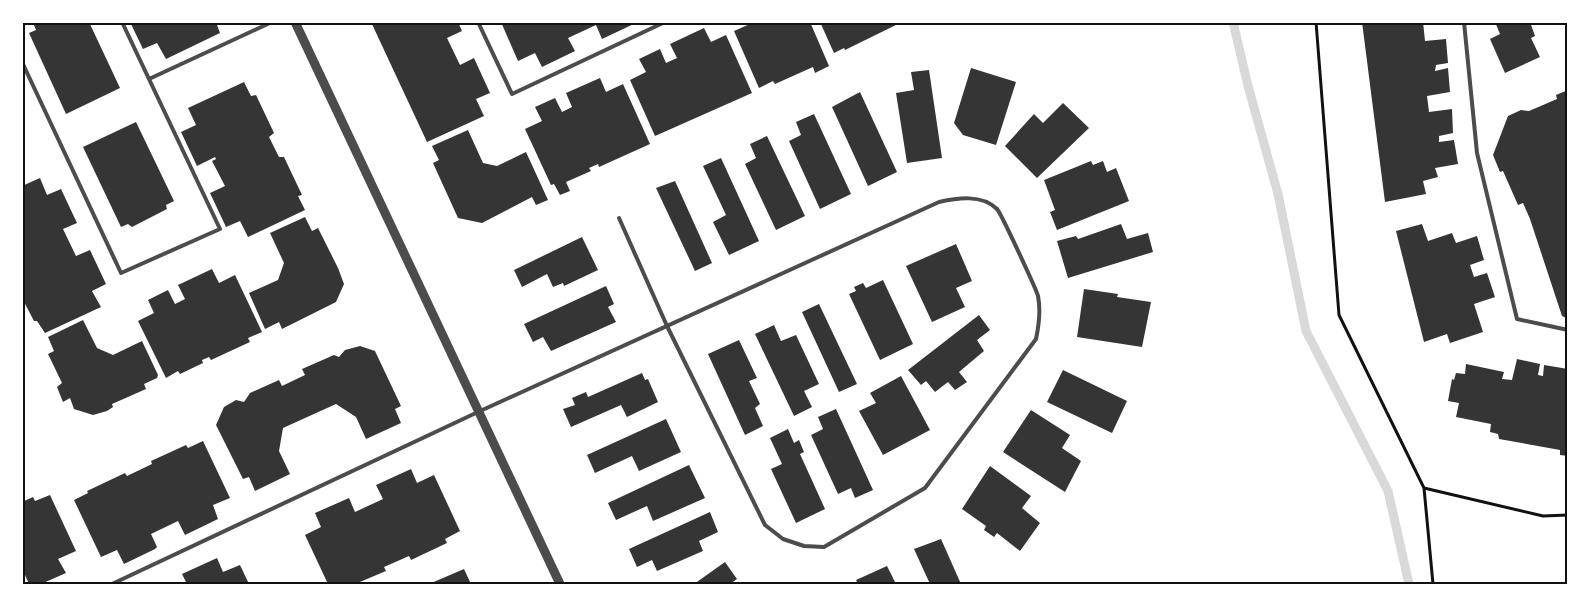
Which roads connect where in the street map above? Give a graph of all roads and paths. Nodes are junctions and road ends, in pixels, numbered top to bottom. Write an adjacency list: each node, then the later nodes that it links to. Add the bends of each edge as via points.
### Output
1 (122, 22): 9 (lane)
2 (272, 22): 9 (lane)
3 (295, 22): 13 (street)
4 (478, 22): 5 (lane, via 512,94)
5 (665, 22)
6 (1316, 22): 14 (path, via 1338,315)
7 (1464, 22): 12 (lane, via 1477,153 1517,319)
8 (22, 62): 9 (lane, via 121,273 220,229)
9 (149, 79)
10 (619, 218): 11 (lane)
11 (667, 326): 11 (lane, via 939,202 960,197 981,200 998,209 1038,295 1036,338 924,488 824,547 804,546 783,539 765,525); 13 (lane)
12 (1568, 330)
13 (478, 412): 16 (lane); 17 (street)
14 (1424, 488): 15 (path, via 1543,516); 18 (path)
15 (1568, 515)
16 (112, 584)
17 (560, 584)
18 (1433, 584)

